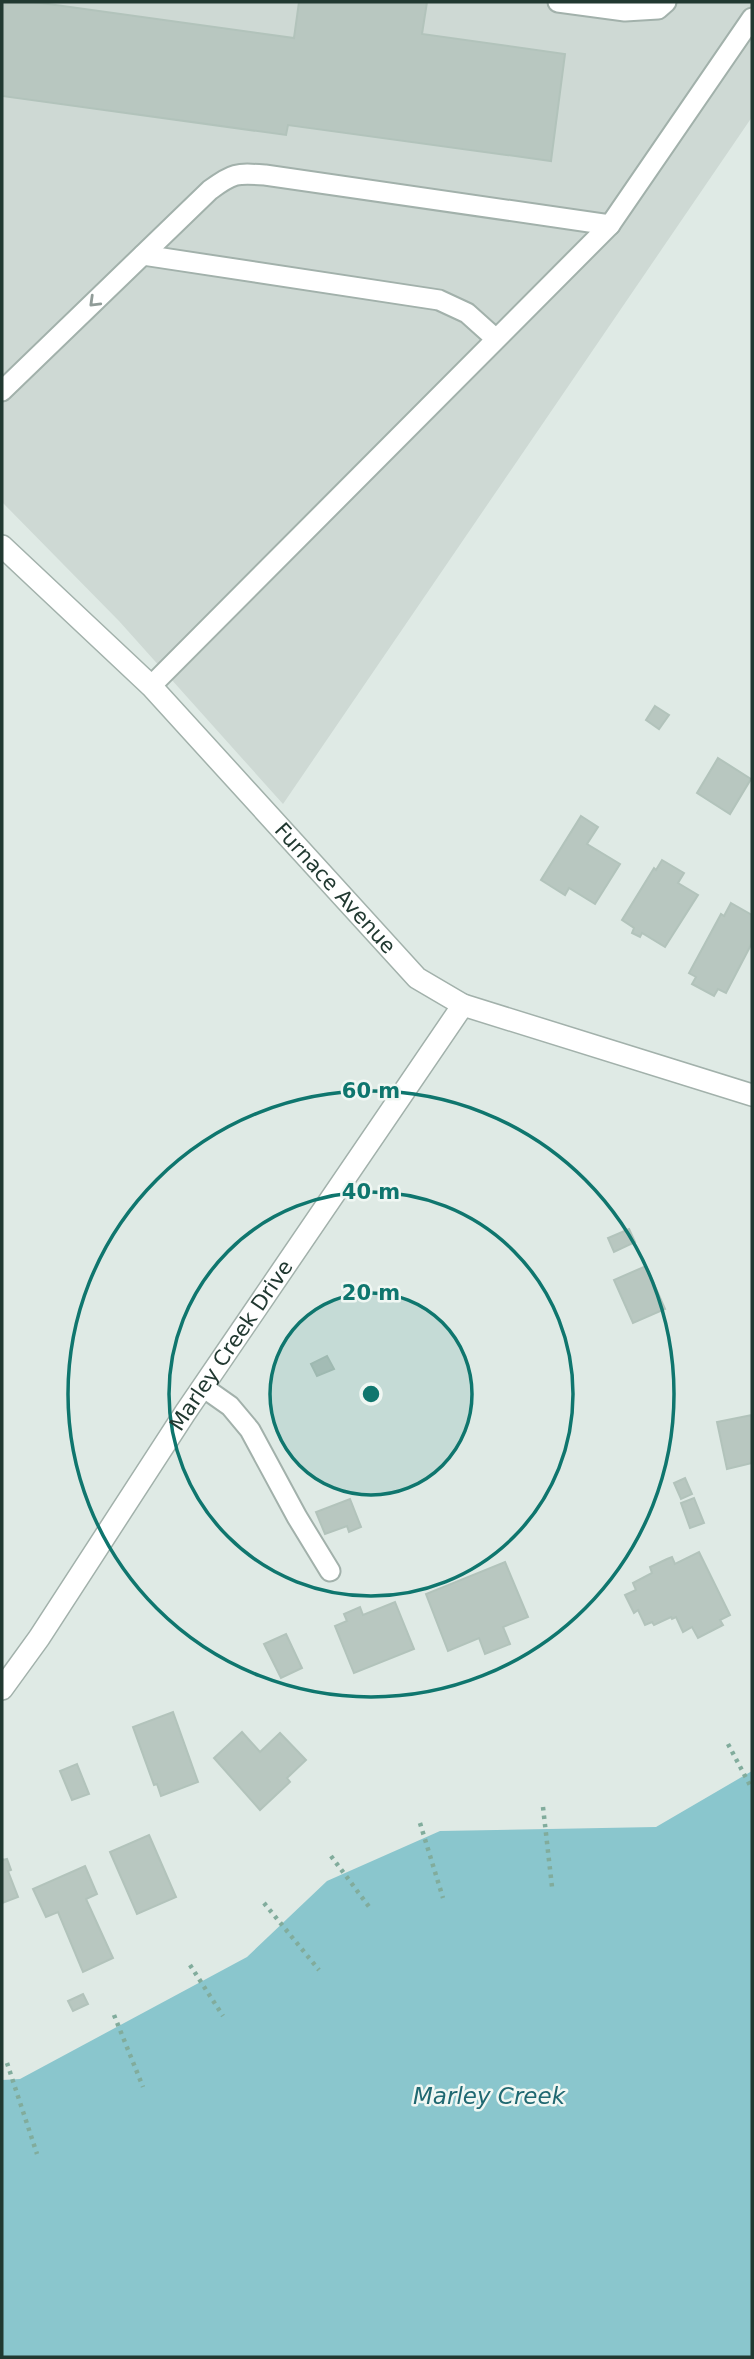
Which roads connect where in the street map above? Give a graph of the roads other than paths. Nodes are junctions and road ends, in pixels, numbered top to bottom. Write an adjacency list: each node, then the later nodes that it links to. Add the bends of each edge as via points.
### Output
1 (558, 2): 2 (lane, via 625,10 658,9)
2 (666, 2)
3 (752, 18): 4 (lane)
4 (610, 225): 5 (lane, via 244,173 230,175 210,190); 6 (lane)
5 (144, 255): 6 (lane, via 439,300 477,320); 7 (lane, one-way to 7)
6 (496, 339): 9 (lane)
7 (2, 391)
8 (2, 546): 9 (street, Furnace Avenue)
9 (151, 686): 10 (street, Furnace Avenue, via 417,978)
10 (464, 1005): 11 (street, Furnace Avenue); 12 (street, Marley Creek Drive)
11 (752, 1095)
12 (203, 1387): 13 (lane, via 230,1406 250,1430); 14 (street, Marley Creek Drive)
13 (330, 1571)
14 (2, 1689)

